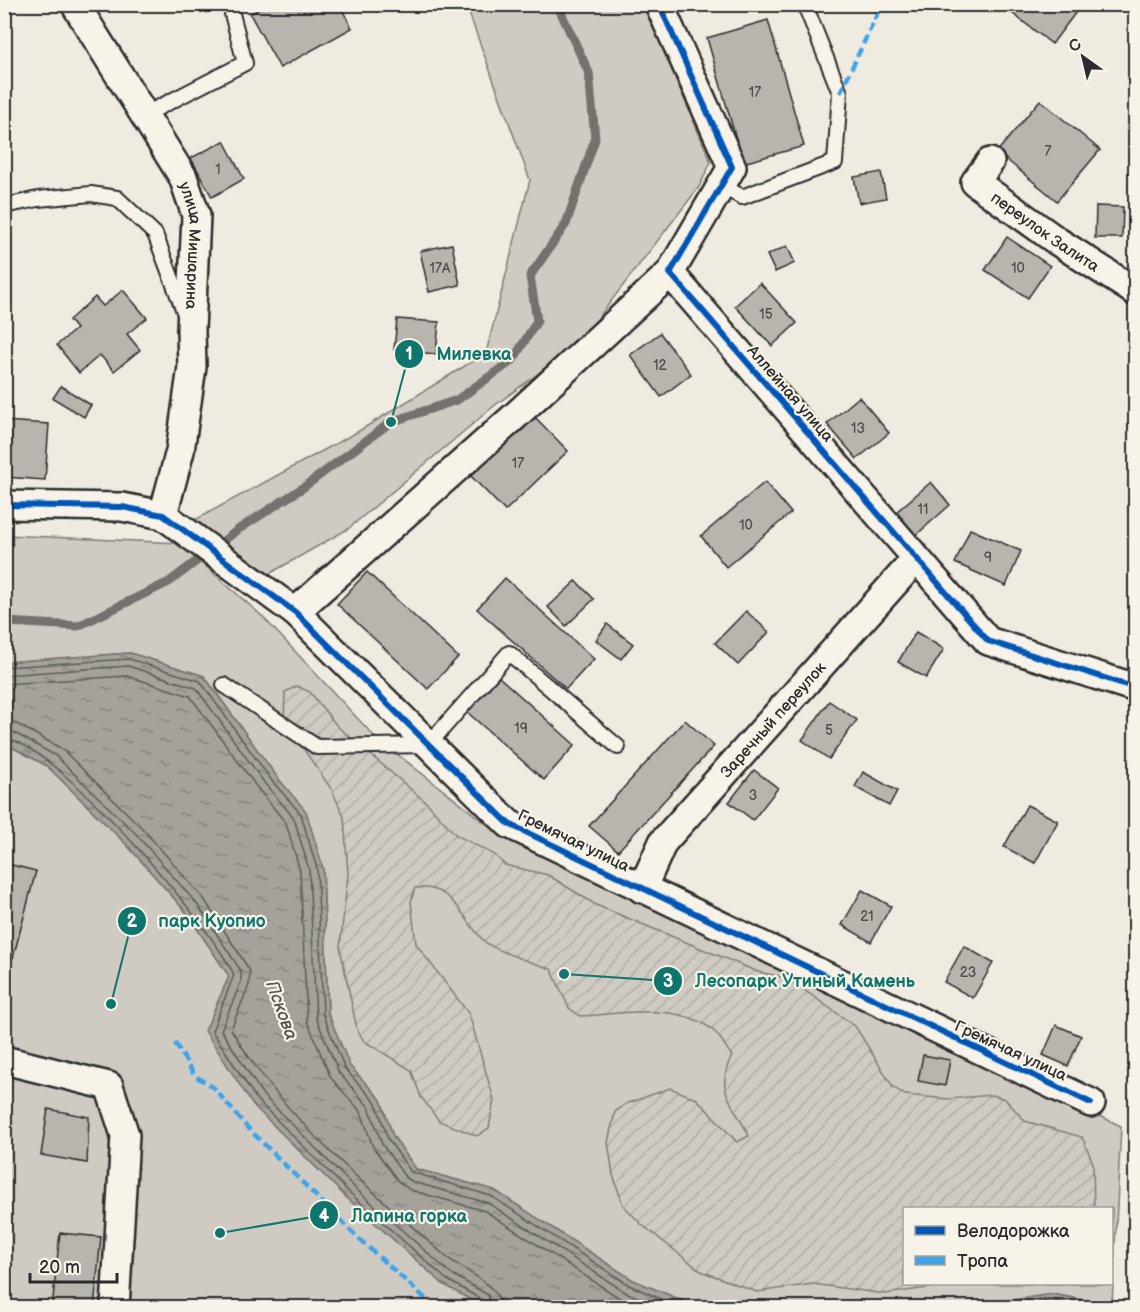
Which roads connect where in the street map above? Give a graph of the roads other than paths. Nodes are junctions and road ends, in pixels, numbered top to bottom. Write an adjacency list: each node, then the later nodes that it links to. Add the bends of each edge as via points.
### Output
1 (75, 4): 5 (street, улица Мишарина)
2 (659, 4): 7 (street, via 732,167)
3 (807, 10): 7 (lane, via 840,93 835,162 742,197)
4 (232, 14): 5 (lane, via 245,63)
5 (146, 114): 11 (street, улица Мишарина, via 183,177 196,215)
6 (990, 162): 10 (street, переулок Залита, via 975,182 1056,242)
7 (720, 185): 9 (street)
8 (4, 206): 11 (lane, via 91,194 117,198 155,234)
9 (670, 273): 14 (street, Аллейная улица); 15 (street)
10 (1136, 292)
11 (191, 330): 13 (street, улица Мишарина, via 192,367)
12 (4, 506): 13 (street, Гремячая улица, via 122,507)
13 (174, 522): 15 (street, Гремячая улица)
14 (916, 560): 17 (street, Аллейная улица, via 988,642); 20 (street, Заречный переулок, via 663,842)
15 (295, 612): 18 (street, Гремячая улица)
16 (224, 685): 18 (lane, via 317,747)
17 (1136, 688)
18 (428, 745): 19 (lane, via 509,653); 20 (street, Гремячая улица, via 509,824)
19 (618, 747)
20 (642, 889): 22 (street, Гремячая улица)
21 (4, 1060): 23 (street, via 109,1086 125,1135)
22 (1091, 1103)
23 (115, 1308)

